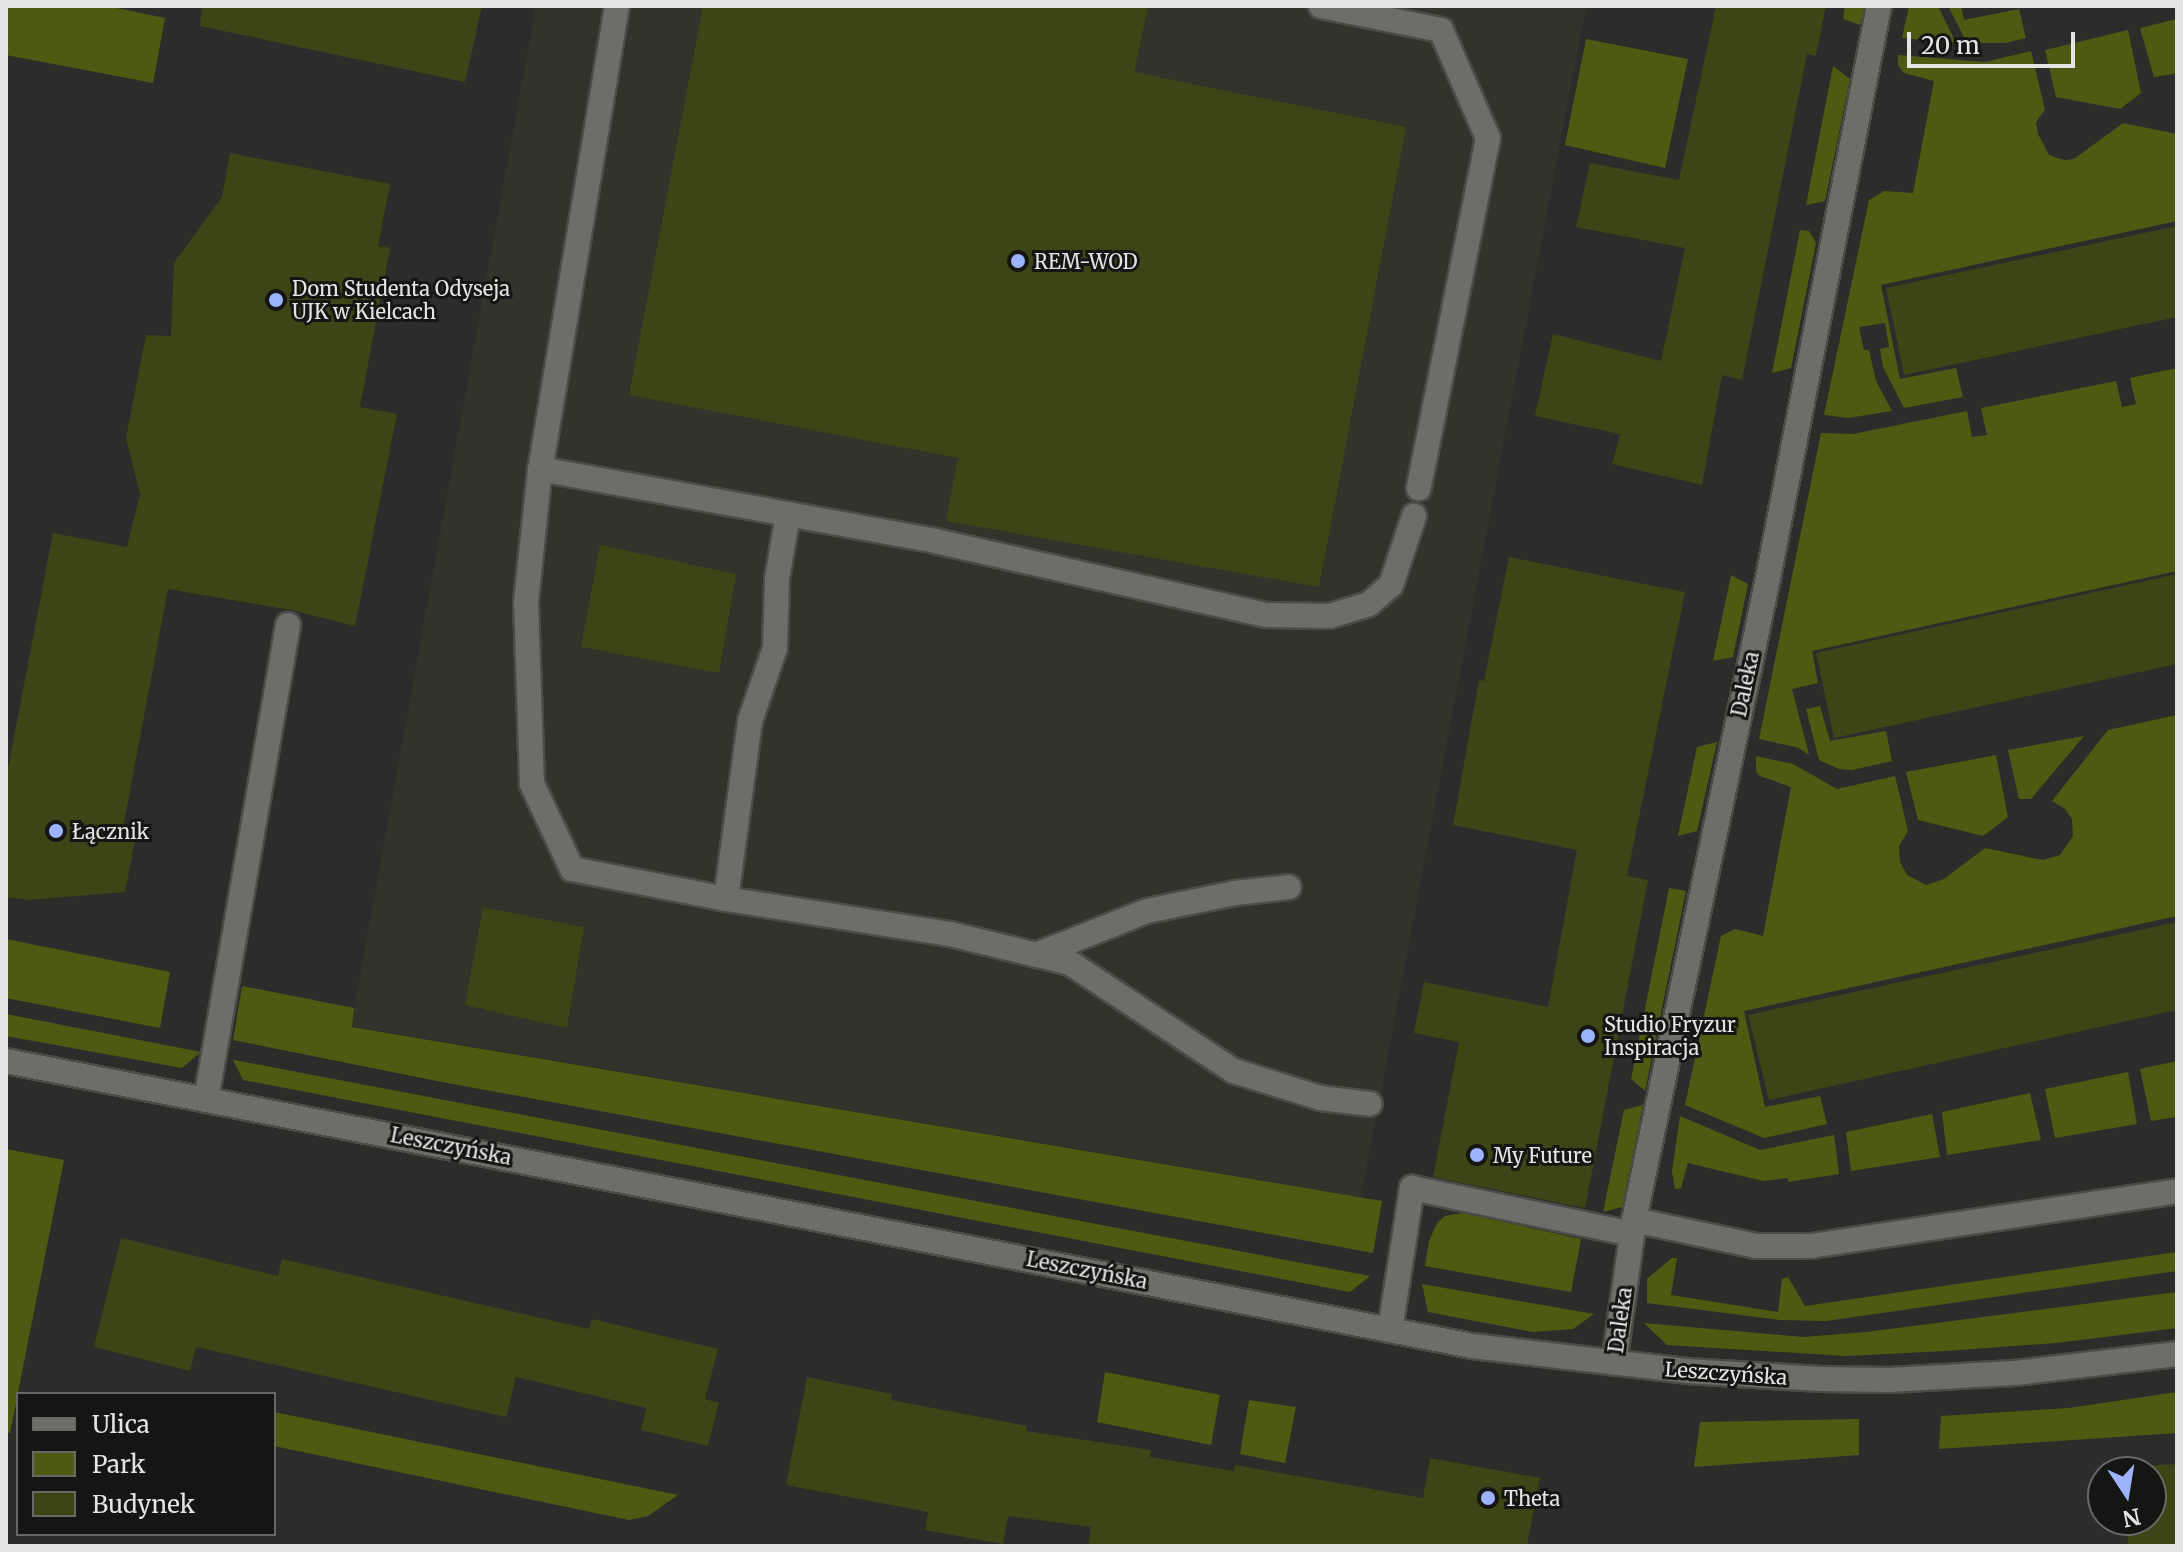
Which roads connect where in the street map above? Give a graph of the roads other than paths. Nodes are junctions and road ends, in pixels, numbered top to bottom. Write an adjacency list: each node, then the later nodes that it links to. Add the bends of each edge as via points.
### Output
1 (617, 6): 4 (street)
2 (1321, 6): 5 (street, via 1441,30 1488,138)
3 (1879, 6): 16 (street, Daleka, via 1769,573)
4 (540, 469): 6 (street); 10 (street, via 526,602 532,784 572,869)
5 (1419, 488)
6 (788, 514): 7 (street, via 1267,615 1330,616 1369,604 1391,585); 10 (street, via 777,579 775,648 750,721)
7 (1414, 516)
8 (288, 625): 13 (street)
9 (1289, 887): 11 (street, via 1147,911)
10 (726, 899): 11 (street, via 950,934)
11 (1036, 955): 14 (street, via 1070,963 1234,1071 1320,1098)
12 (6, 1061): 13 (street, Leszczyńska)
13 (206, 1100): 17 (street, Leszczyńska)
14 (1370, 1104)
15 (2177, 1191): 16 (street, via 1811,1246 1756,1246)
16 (1633, 1227): 17 (street, via 1412,1188); 19 (street, Daleka)
17 (1390, 1330): 19 (street, Leszczyńska)
18 (2177, 1354): 19 (street, Leszczyńska, via 2060,1369 1889,1380 1749,1376)
19 (1614, 1363)

